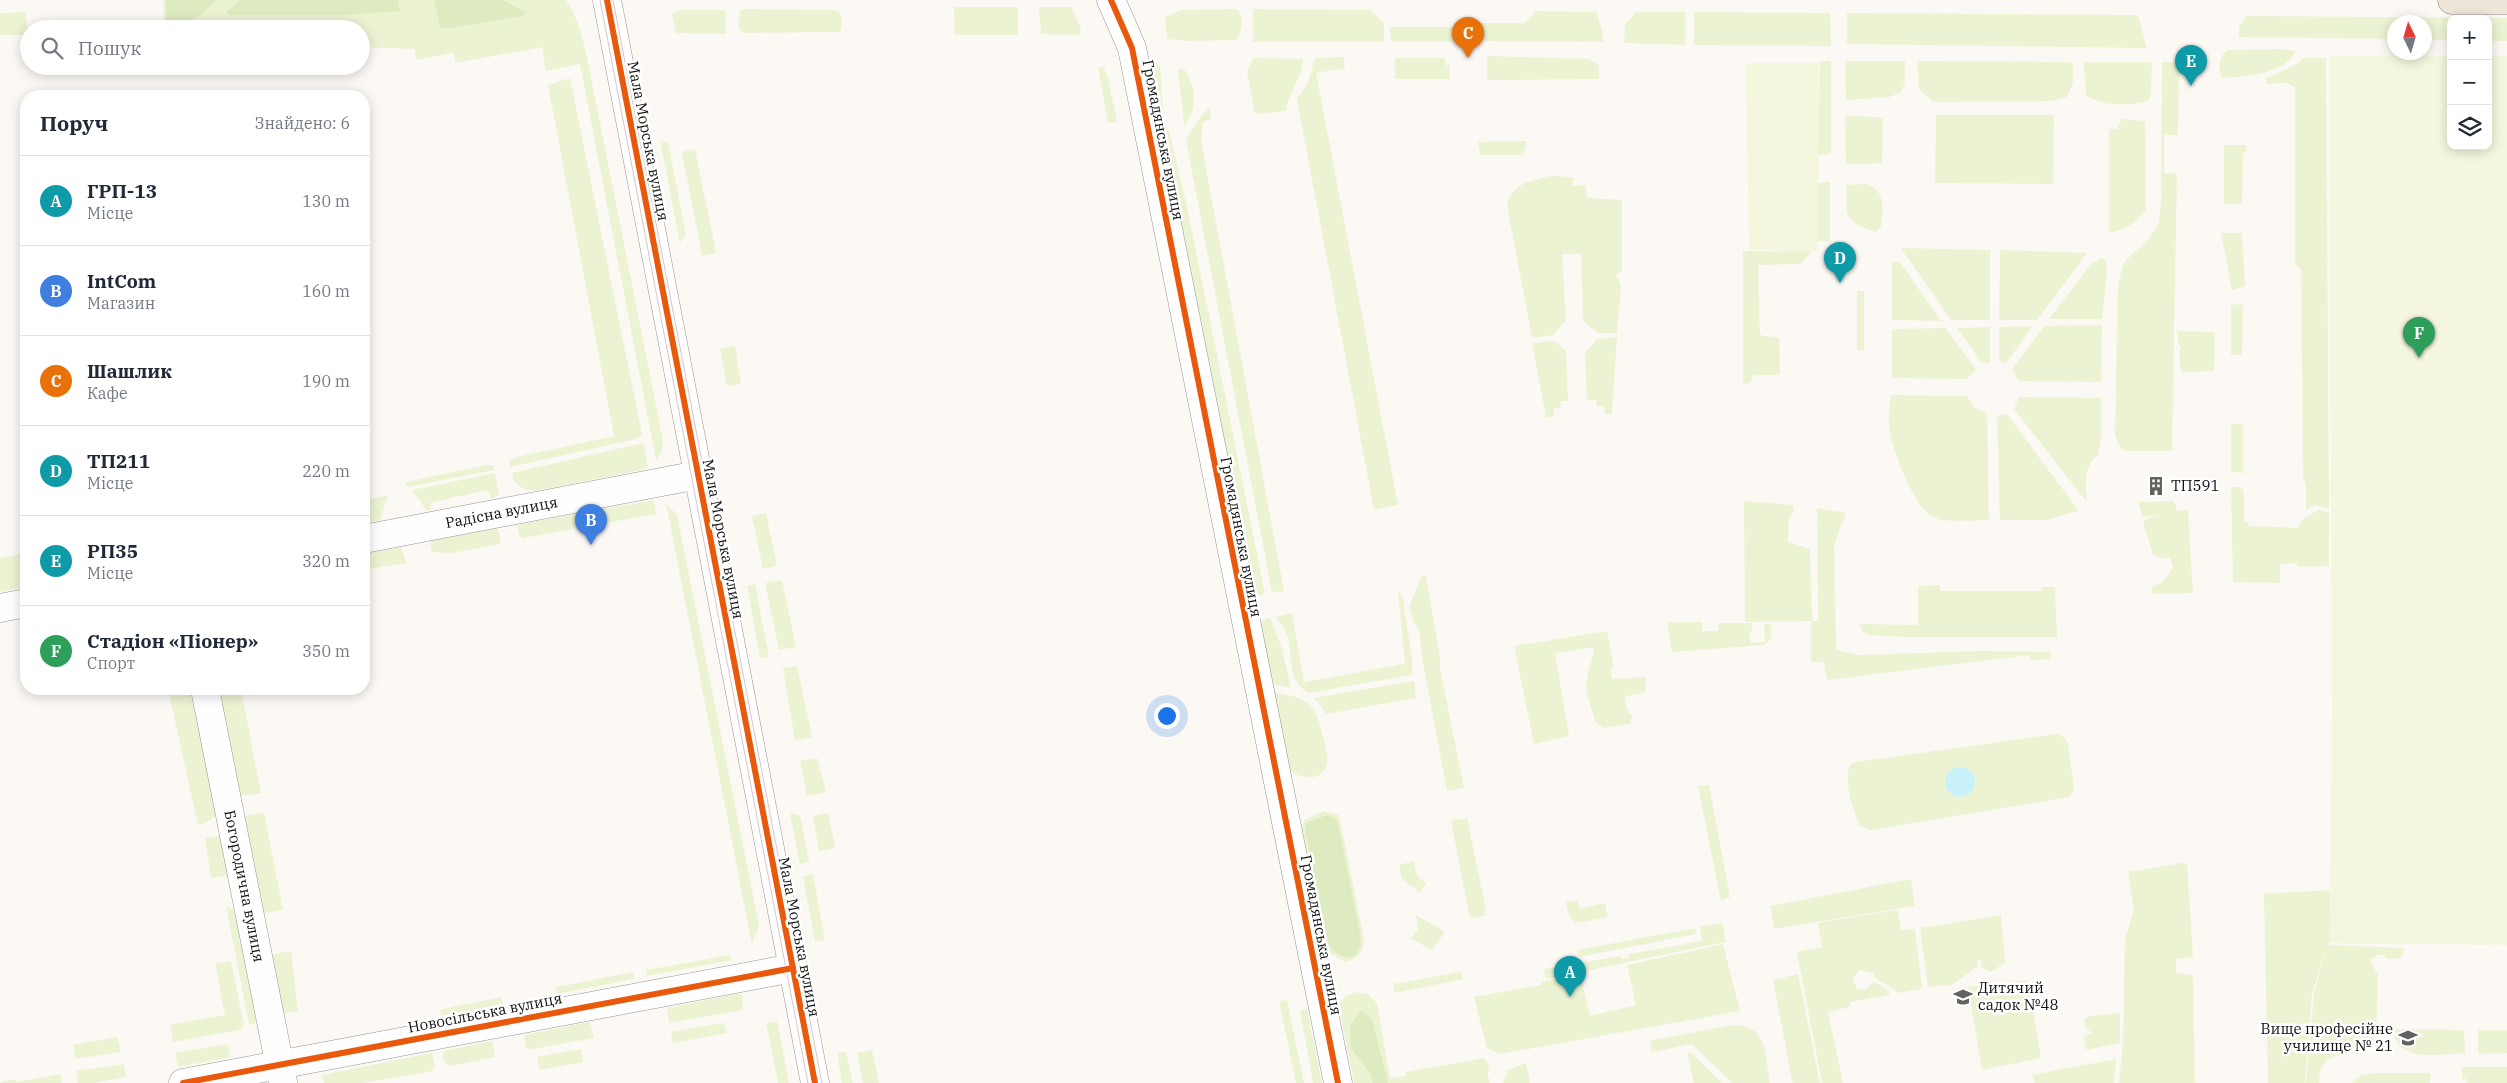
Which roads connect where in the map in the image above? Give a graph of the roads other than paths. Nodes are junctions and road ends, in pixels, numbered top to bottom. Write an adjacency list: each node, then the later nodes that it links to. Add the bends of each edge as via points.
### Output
1 (607, 0): 5 (street, Мала Морська вулиця)
2 (1111, 0): 14 (street, Громадянська вулиця, via 1132,48)
3 (2452, 0): 4 (main road)
4 (2507, 0)
5 (698, 475): 6 (street, Радісна вулиця); 10 (street, Мала Морська вулиця)
6 (370, 538)
7 (20, 604): 8 (street)
8 (0, 608)
9 (206, 695): 11 (street, Богородична вулиця)
10 (792, 968): 11 (street, Новосільська вулиця); 13 (street, Мала Морська вулиця)
11 (281, 1074): 12 (street, Новосільська вулиця)
12 (183, 1083)
13 (815, 1083)
14 (1338, 1083)

